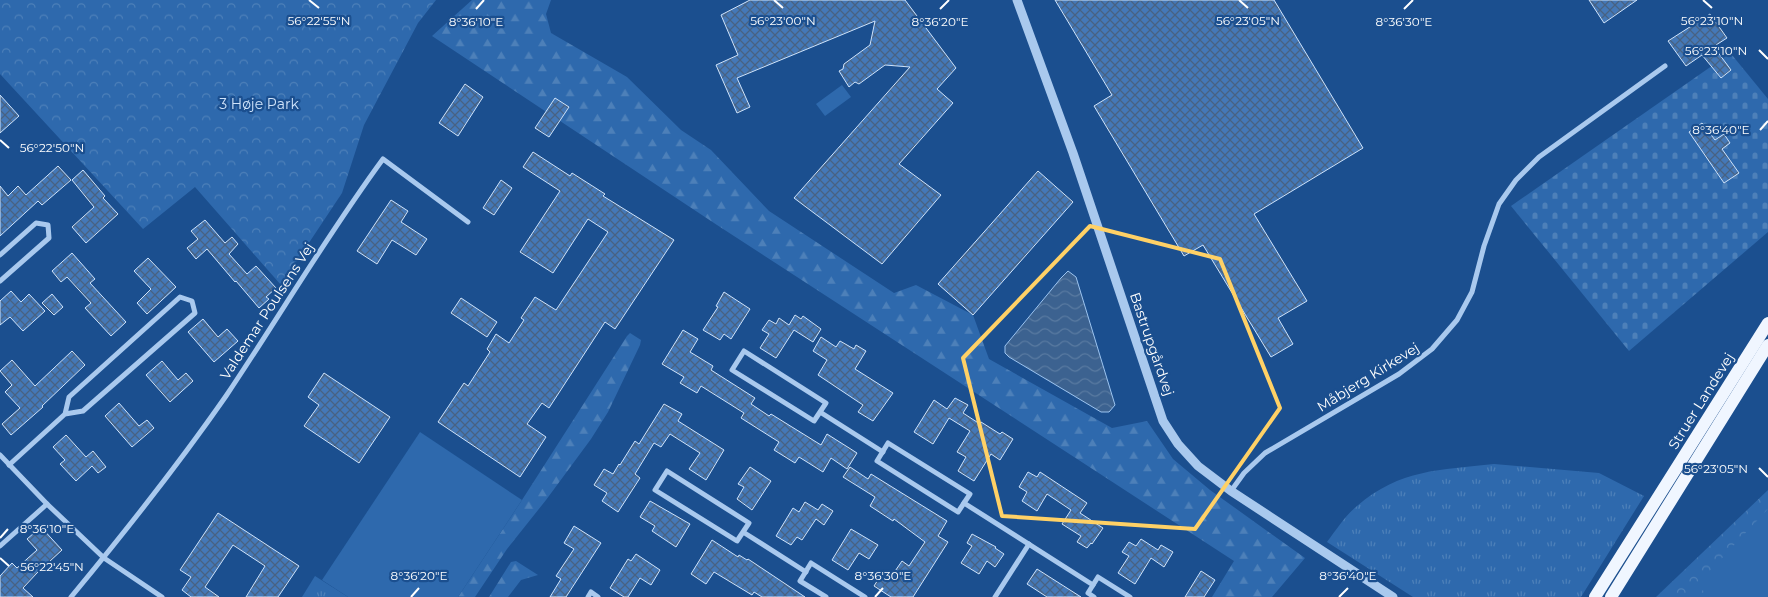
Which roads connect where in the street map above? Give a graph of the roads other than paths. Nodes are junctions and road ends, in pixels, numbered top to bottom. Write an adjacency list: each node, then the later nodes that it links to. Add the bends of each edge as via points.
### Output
1 (1017, 0): 13 (street, Bastrupgårdvej, via 1073,153 1163,421 1198,466)
2 (1665, 66): 13 (street, Måbjerg Kirkevej, via 1539,157 1516,180 1499,204 1472,292 1457,320 1432,349 1399,374 1265,453)
3 (468, 222): 19 (street, Valdemar Poulsens Vej, via 383,159 356,195 225,397)
4 (0, 255): 5 (street, via 36,223 48,225 49,238)
5 (0, 281)
6 (1768, 322): 32 (main road, Struer Landevej)
7 (1768, 346): 33 (main road, Struer Landevej)
8 (820, 412): 8 (street, via 826,403 744,351 732,370 814,422); 10 (street)
9 (65, 414): 9 (street, via 69,397 180,297 192,301 195,312 188,319 83,411); 12 (street)
10 (883, 452): 14 (street, via 877,461 958,512); 14 (street, via 888,443 970,494)
11 (0, 455): 12 (street)
12 (9, 465): 15 (street)
13 (1231, 491): 31 (street, Bastrupgårdvej)
14 (964, 503): 17 (street)
15 (47, 504): 18 (street); 19 (street)
16 (743, 532): 16 (street, via 749,523 666,471 655,490 737,541); 20 (street)
17 (1029, 544): 21 (street); 28 (street)
18 (0, 546)
19 (104, 558): 22 (street, Valdemar Poulsens Vej); 23 (street)
20 (806, 572): 26 (street, via 800,581); 27 (street, via 811,563)
21 (1094, 585): 29 (street, via 1088,593); 30 (street, via 1098,577)
22 (71, 597)
23 (162, 597)
24 (588, 597): 25 (street, via 591,592)
25 (598, 597)
26 (826, 597)
27 (865, 597)
28 (995, 597)
29 (1094, 597)
30 (1130, 597)
31 (1394, 597)
32 (1595, 597)
33 (1611, 597)

